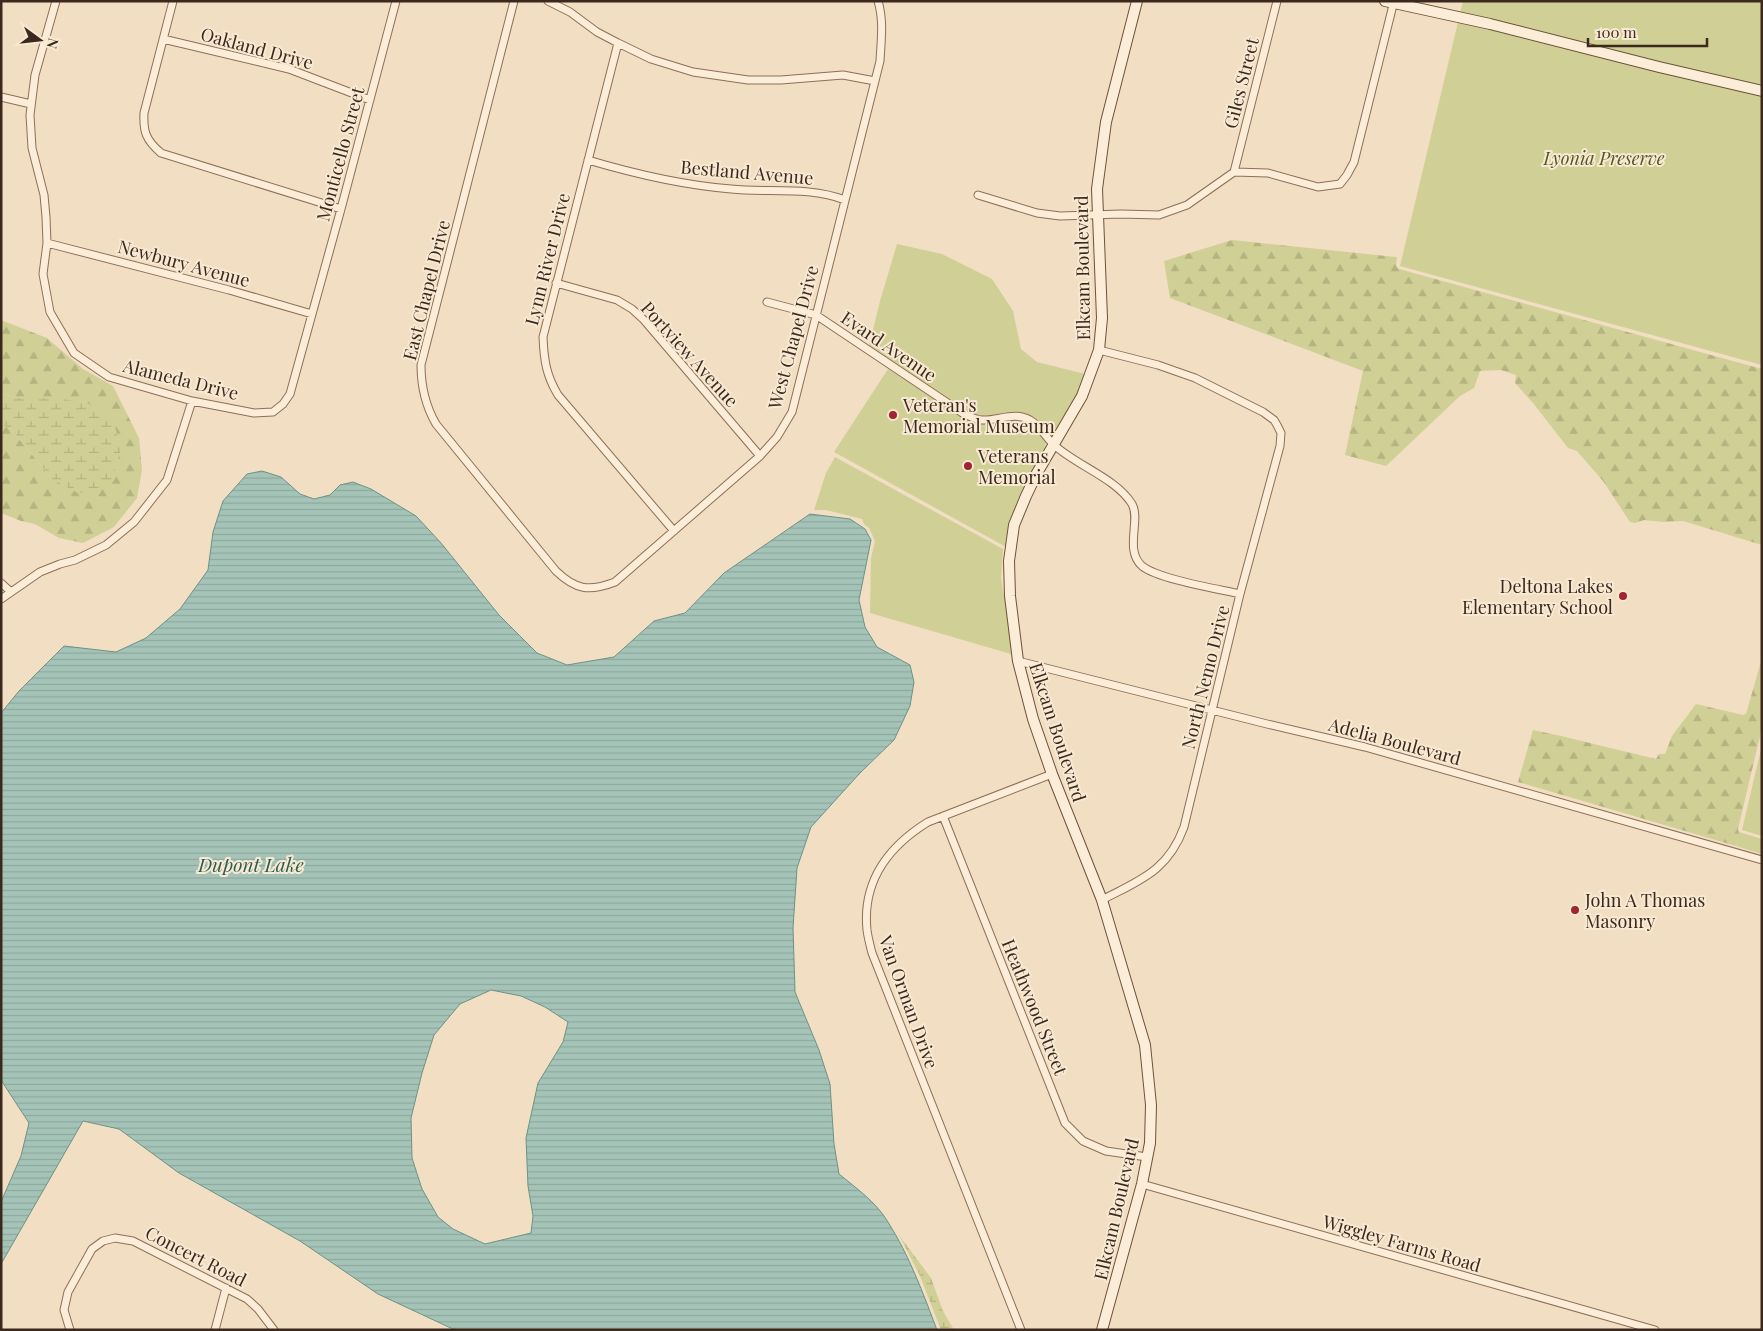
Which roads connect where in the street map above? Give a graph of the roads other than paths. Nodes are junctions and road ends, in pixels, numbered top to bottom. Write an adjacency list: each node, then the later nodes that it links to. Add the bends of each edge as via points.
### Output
1 (56, 1): 16 (street, Alameda Drive, via 35,75)
2 (173, 1): 10 (street)
3 (396, 1): 15 (street, Monticello Street)
4 (514, 1): 34 (street, East Chapel Drive, via 422,365 421,383 436,424 556,571 567,581)
5 (548, 1): 11 (street)
6 (878, 1): 12 (street, West Chapel Drive, via 882,29 880,61)
7 (1137, 1): 22 (street, Elkcam Boulevard, via 1106,122 1097,189)
8 (1277, 1): 18 (street, Giles Street)
9 (1391, 2): 13 (street); 18 (street, via 1354,162 1340,184 1318,187 1268,174)
10 (163, 39): 15 (street, Oakland Drive, via 289,69); 21 (street, via 144,112 149,143 161,153)
11 (618, 43): 12 (street, via 651,59 693,72 748,80 843,75); 17 (street, Lynn River Drive)
12 (874, 81): 20 (street, West Chapel Drive)
13 (1762, 90)
14 (1, 97): 16 (street)
15 (370, 100): 21 (street, Monticello Street)
16 (31, 104): 23 (street, Alameda Drive, via 32,148 44,195)
17 (588, 160): 20 (street, Bestland Avenue, via 678,182 732,190 808,192); 24 (street, Lynn River Drive)
18 (1234, 172): 22 (street, via 1187,205 1158,215)
19 (978, 195): 22 (street, via 1037,214)
20 (845, 200): 27 (street, West Chapel Drive)
21 (341, 209): 26 (street, Monticello Street)
22 (1099, 215): 28 (street, Elkcam Boulevard, via 1102,318)
23 (47, 243): 26 (street, Newbury Avenue); 29 (street, Alameda Drive, via 43,274 50,312 74,353 109,377)
24 (556, 283): 31 (street, Portview Avenue, via 617,300 632,309); 32 (street, Lynn River Drive, via 542,337 544,362 550,381 558,395)
25 (767, 302): 27 (street, Evard Avenue)
26 (312, 314): 29 (street, Alameda Drive, via 290,394 284,404 273,412 254,413)
27 (816, 315): 30 (street, Evard Avenue, via 964,414 979,420 1020,416 1031,420); 31 (street, West Chapel Drive, via 792,412 777,437)
28 (1099, 350): 30 (street, Elkcam Boulevard, via 1082,396); 36 (street, North Nemo Drive, via 1158,364 1196,378 1263,412 1277,424 1281,433 1280,446)
29 (192, 401): 35 (street, via 167,480 134,522 106,545 40,572)
30 (1054, 445): 36 (street, Evard Avenue, via 1119,489 1132,505 1135,552 1141,565 1169,578); 38 (street, Elkcam Boulevard, via 1036,473 1014,525 1009,561 1010,596)
31 (760, 456): 32 (street, West Chapel Drive)
32 (674, 531): 34 (street, West Chapel Drive, via 614,582 598,588)
33 (1, 583): 35 (street)
34 (586, 588)
35 (10, 591): 37 (street)
36 (1240, 594): 39 (street, North Nemo Drive)
37 (1, 598)
38 (1018, 661): 39 (street, Adelia Boulevard); 40 (street, Elkcam Boulevard)
39 (1212, 710): 42 (street, Adelia Boulevard, via 1365,746); 43 (street, North Nemo Drive, via 1179,843 1165,862)
40 (1052, 774): 41 (street, Van Orman Drive); 43 (street, Elkcam Boulevard)
41 (943, 816): 44 (street, Heathwood Street, via 1065,1123 1083,1141 1098,1148); 50 (street, Van Orman Drive, via 910,834 884,862 873,884 867,930 872,953)
42 (1762, 860)
43 (1102, 900): 44 (street, Elkcam Boulevard, via 1145,1045 1151,1105)
44 (1147, 1158): 45 (street, Elkcam Boulevard)
45 (1142, 1184): 51 (street, Elkcam Boulevard); 52 (street, Wiggley Farms Road)
46 (226, 1288): 47 (street, Concert Road, via 133,1241 115,1238 103,1241 92,1249 68,1292 64,1310); 48 (street); 49 (street, Concert Road, via 247,1299)
47 (70, 1330)
48 (215, 1330)
49 (274, 1330)
50 (1021, 1330)
51 (1102, 1330)
52 (1655, 1330)

